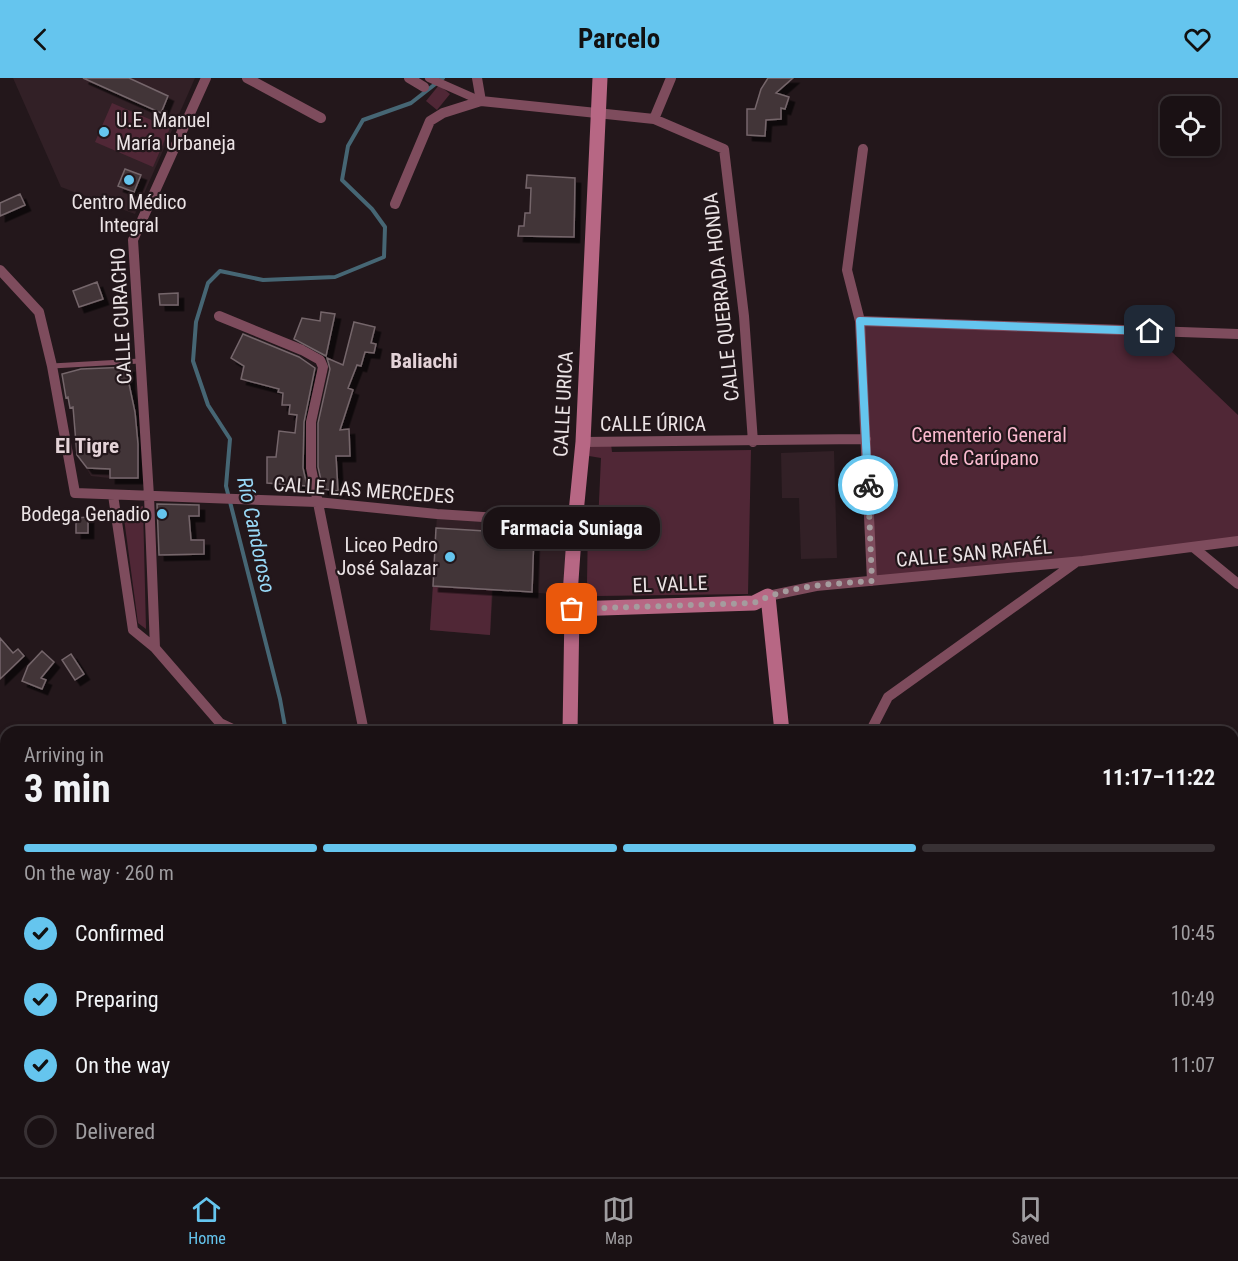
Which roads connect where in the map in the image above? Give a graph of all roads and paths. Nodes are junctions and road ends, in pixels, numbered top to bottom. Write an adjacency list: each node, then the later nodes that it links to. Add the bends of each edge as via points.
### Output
1 (206, 78): 18 (street, CALLE CURACHO, via 133,240)
2 (247, 78): 10 (street)
3 (409, 78): 7 (street)
4 (477, 78): 8 (street)
5 (600, 78): 9 (main road, CALLE URICA)
6 (671, 78): 11 (street)
7 (426, 81): 8 (street)
8 (481, 101): 9 (street); 13 (street, via 430,121)
9 (598, 113): 11 (street); 21 (main road, CALLE URICA)
10 (321, 118)
11 (654, 119): 22 (street, CALLE QUEBRADA HONDA, via 724,150 744,316)
12 (863, 149): 16 (street, via 847,270)
13 (395, 204)
14 (0, 270): 19 (street, via 39,312)
15 (219, 316): 25 (street, via 320,360 323,367 311,422 310,447)
16 (860, 321): 17 (street); 20 (street)
17 (1238, 334)
18 (140, 361): 19 (lane); 24 (street, CALLE CURACHO)
19 (52, 366): 23 (street, CALLE LAS MERCEDES, via 75,493)
20 (866, 440): 22 (street, CALLE ÚRICA); 30 (street)
21 (583, 442): 22 (street, CALLE ÚRICA); 26 (main road, CALLE URICA)
22 (753, 442)
23 (113, 495): 24 (street, CALLE LAS MERCEDES); 34 (street, via 133,630)
24 (149, 496): 25 (street, CALLE LAS MERCEDES); 34 (street, CALLE CURACHO)
25 (317, 502): 26 (street, CALLE LAS MERCEDES); 36 (street)
26 (575, 523): 33 (main road, CALLE URICA)
27 (1238, 541): 28 (street, CALLE SAN RAFAÉL)
28 (1193, 547): 29 (street, CALLE SAN RAFAÉL); 31 (street)
29 (1077, 561): 30 (street, CALLE SAN RAFAÉL); 39 (street, CALLE SAN RAFAÉL, via 888,697)
30 (872, 581): 32 (street, CALLE SAN RAFAÉL, via 816,586)
31 (1238, 584)
32 (768, 596): 33 (main road, EL VALLE, via 754,603); 38 (main road)
33 (572, 609): 37 (main road, CALLE URICA)
34 (155, 648): 35 (street)
35 (216, 726)
36 (363, 726)
37 (570, 726)
38 (781, 726)
39 (873, 726)

